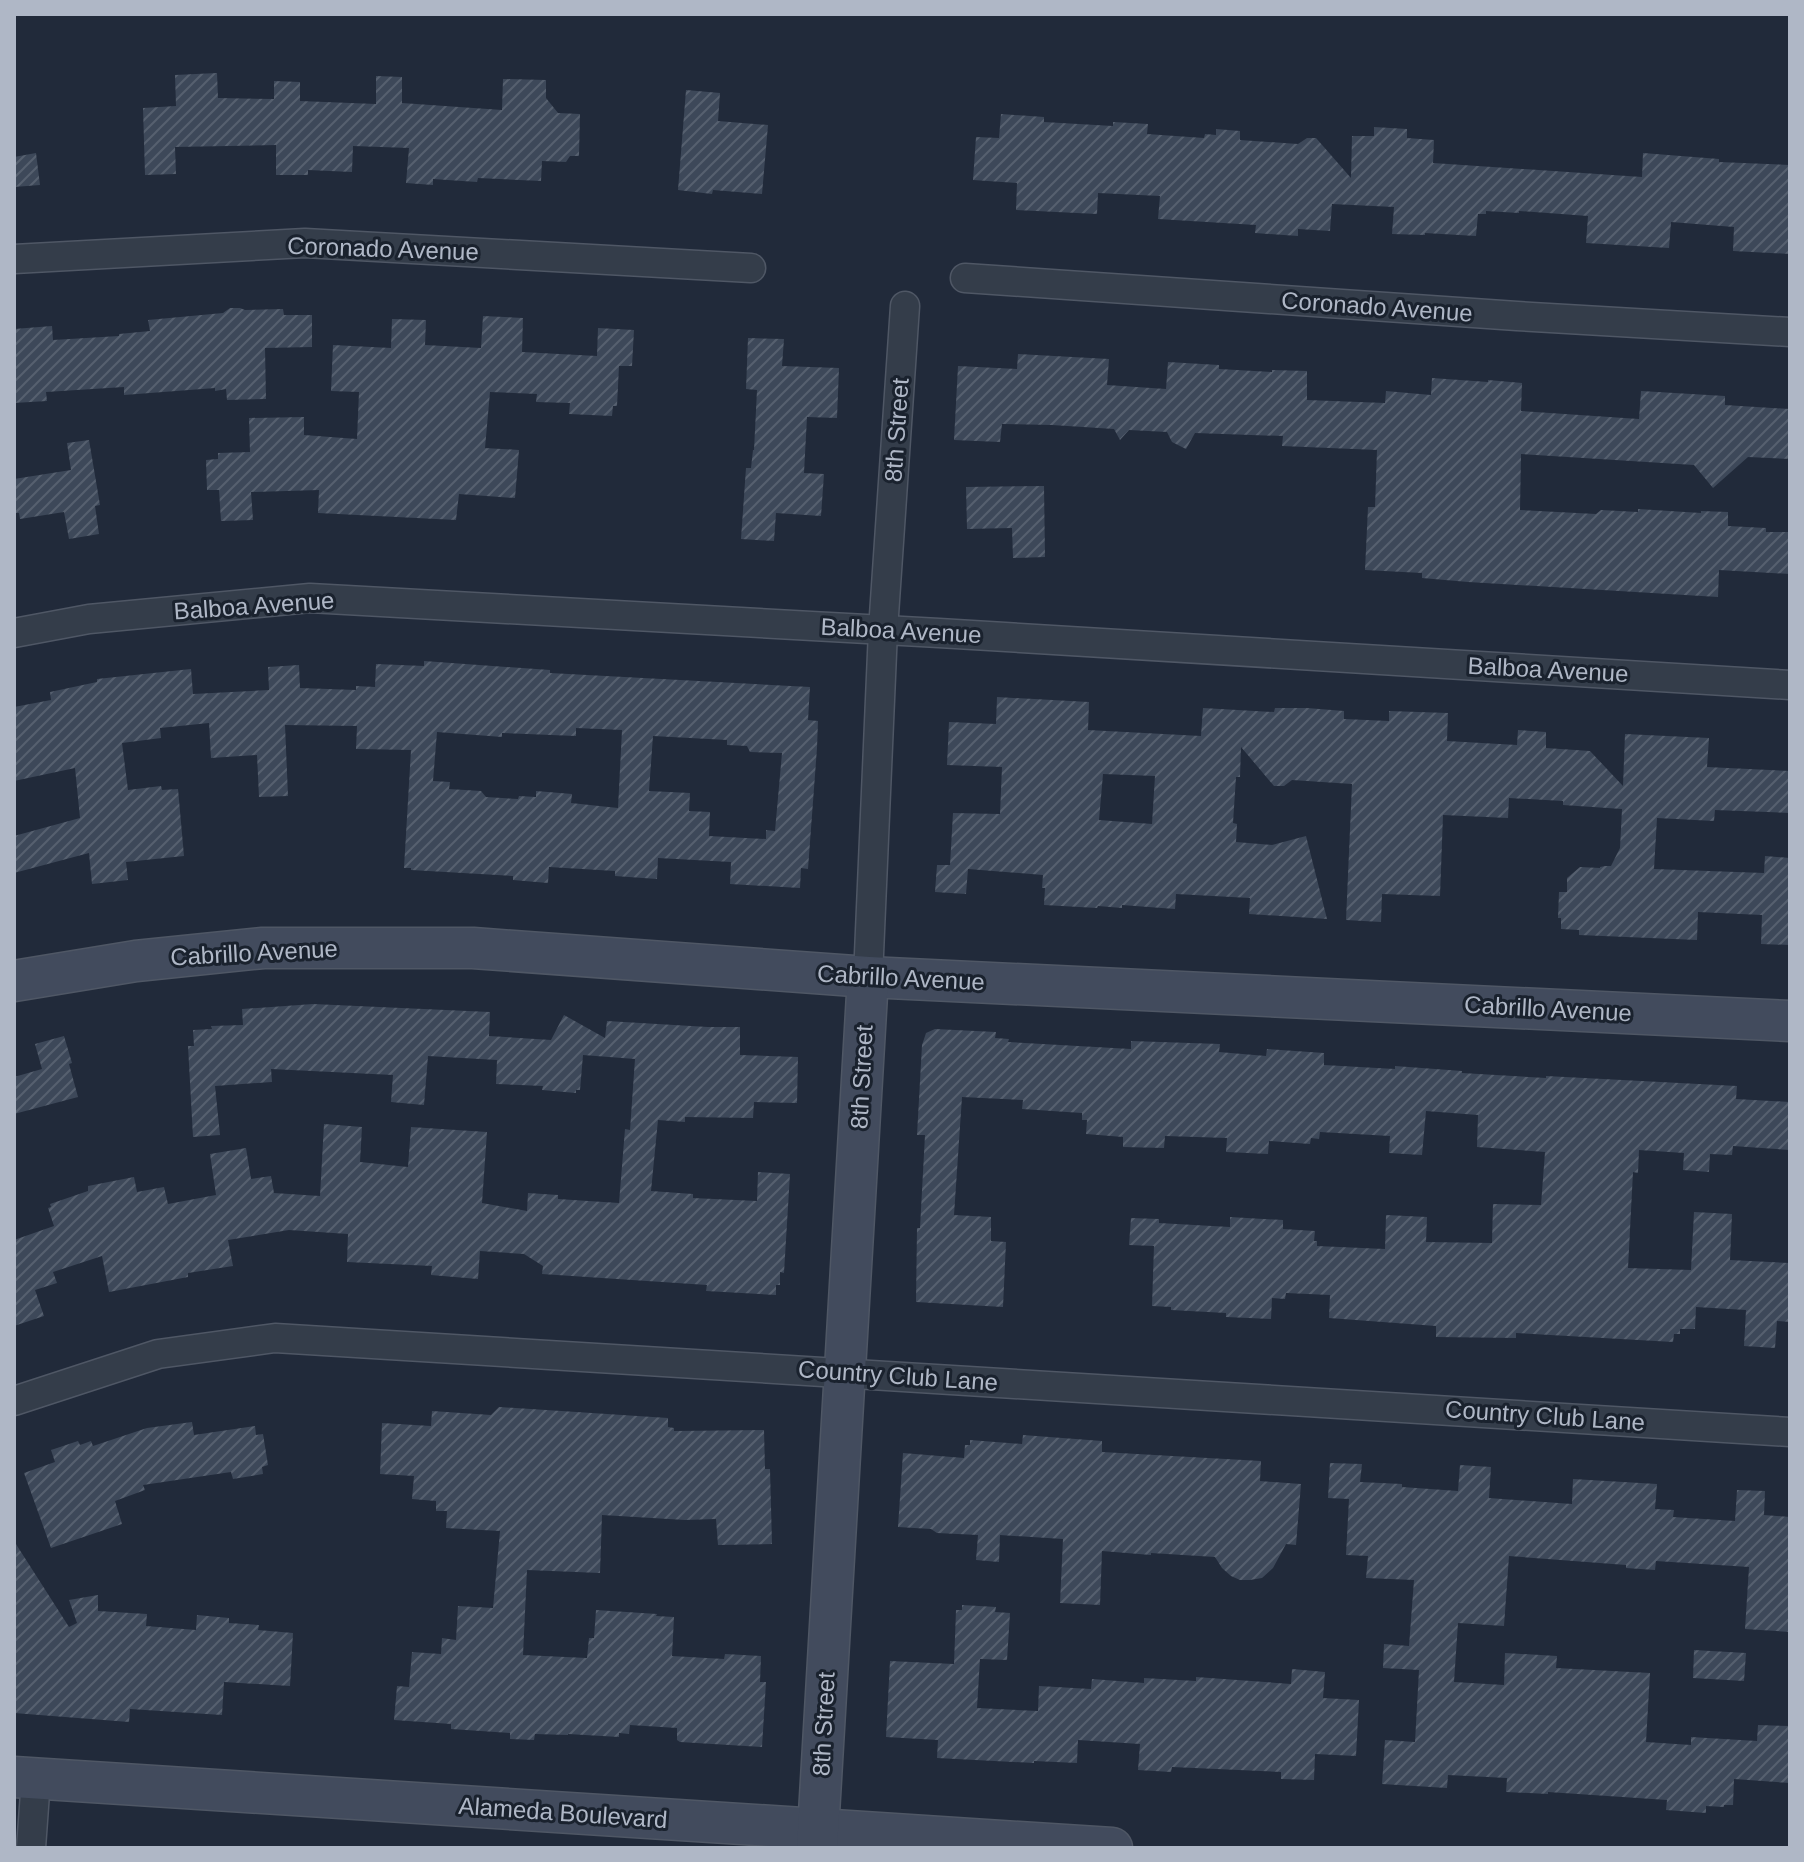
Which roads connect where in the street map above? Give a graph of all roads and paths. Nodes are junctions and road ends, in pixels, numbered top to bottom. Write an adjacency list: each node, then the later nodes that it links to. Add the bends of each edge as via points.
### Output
1 (14, 259): 2 (street, Coronado Avenue, via 305,243)
2 (751, 268)
3 (965, 278): 5 (street, Coronado Avenue)
4 (905, 306): 6 (street, 8th Street)
5 (1790, 332)
6 (883, 630): 7 (street, Balboa Avenue, via 310,598 89,619); 8 (street, Balboa Avenue); 9 (street, 8th Street)
7 (14, 633)
8 (1790, 685)
9 (868, 977): 10 (street, Cabrillo Avenue, via 473,948 263,948); 11 (street, Cabrillo Avenue); 12 (street, 8th Street)
10 (14, 981)
11 (1790, 1021)
12 (845, 1373): 13 (street, Country Club Lane, via 275,1338 158,1354); 14 (street, Country Club Lane); 16 (street, 8th Street)
13 (14, 1401)
14 (1790, 1432)
15 (25, 1778): 16 (street, Alameda Boulevard); 17 (street)
16 (818, 1839): 18 (street, Alameda Boulevard)
17 (31, 1848)
18 (1112, 1848)

